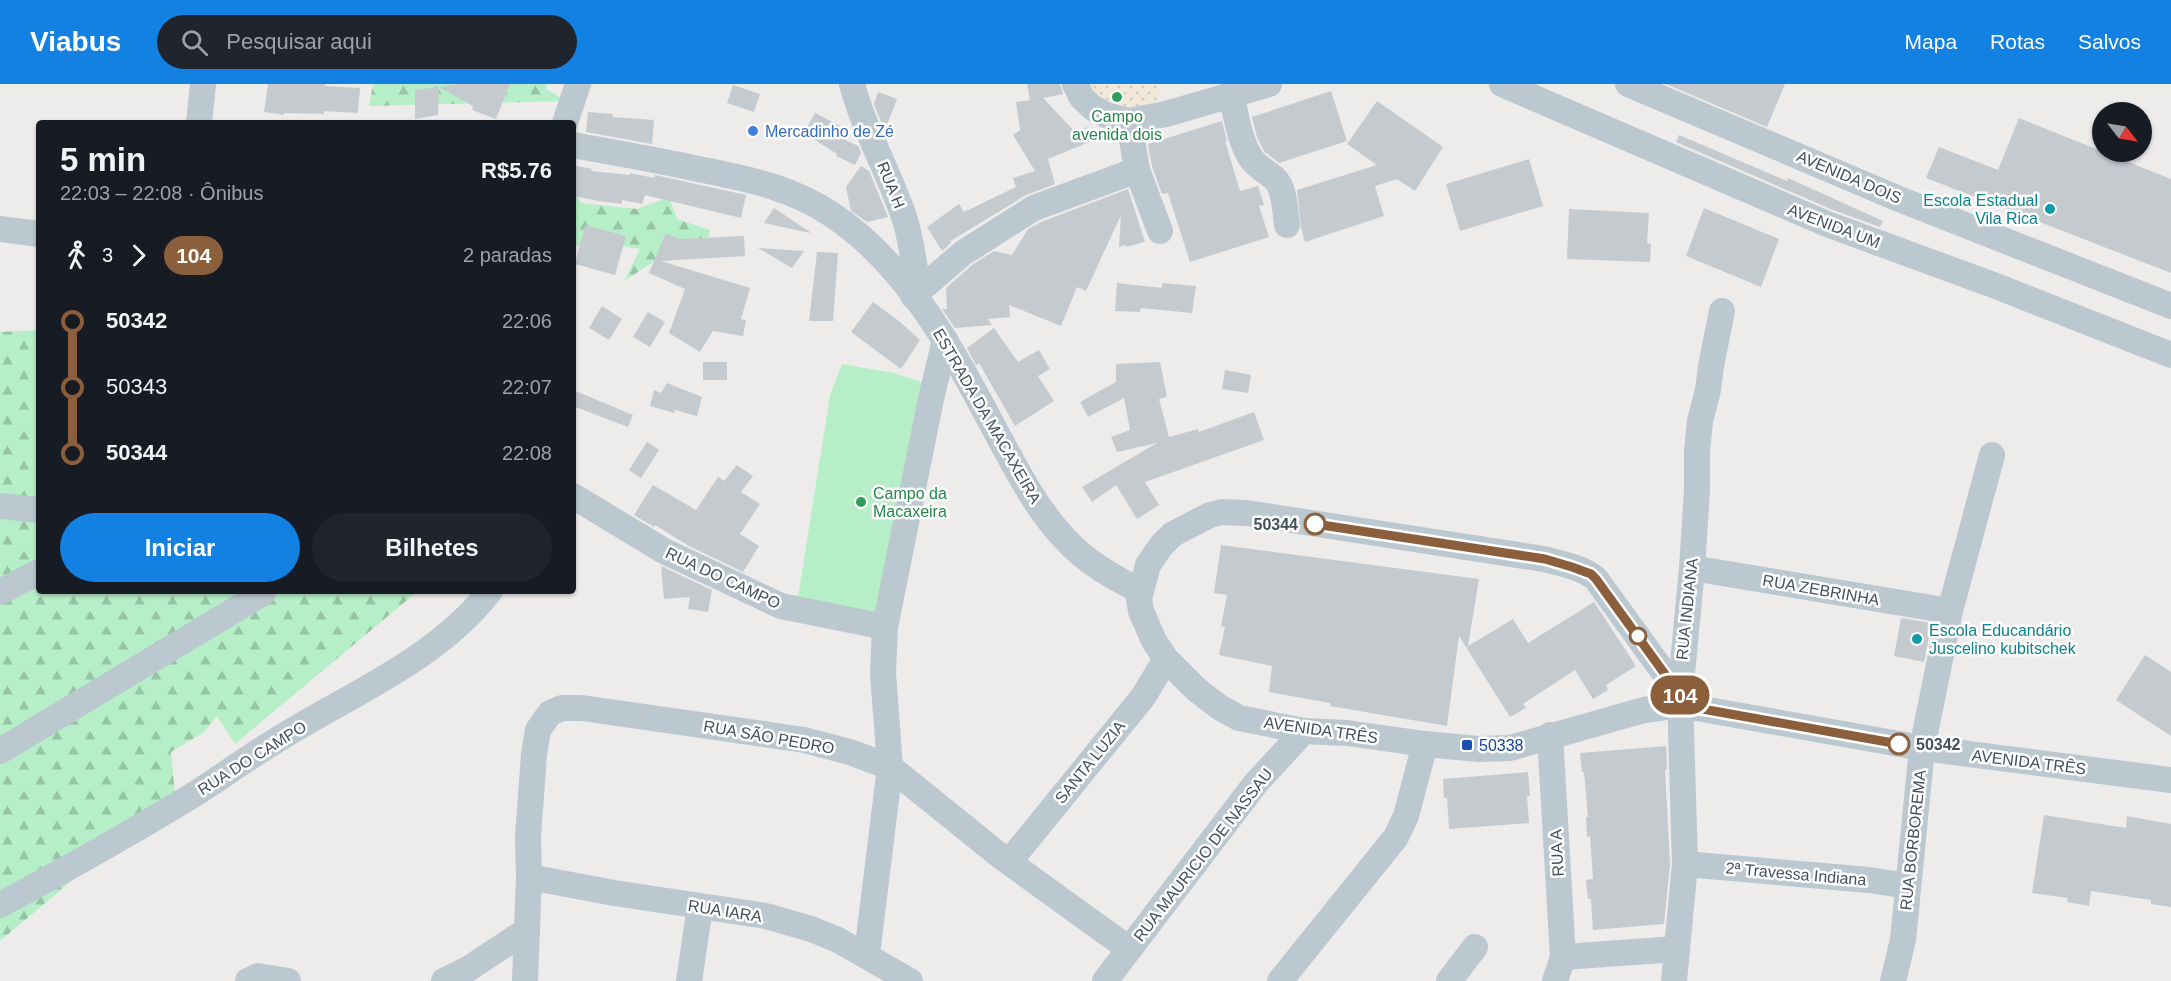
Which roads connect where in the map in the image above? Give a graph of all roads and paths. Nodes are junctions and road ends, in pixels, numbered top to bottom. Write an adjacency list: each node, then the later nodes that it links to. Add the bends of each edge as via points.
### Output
1 (203, 84): 9 (street)
2 (578, 84): 10 (street)
3 (852, 84): 18 (street, RUA H, via 905,220)
4 (1075, 84): 11 (street, via 1093,108)
5 (1269, 84): 8 (street)
6 (1502, 84): 22 (street, AVENIDA UM, via 1827,224)
7 (1628, 84): 19 (street, AVENIDA DOIS, via 1899,199)
8 (1231, 93): 11 (street, via 1166,114); 14 (street, via 1243,142 1249,156 1280,188)
9 (199, 120)
10 (566, 120)
11 (1129, 121): 13 (street)
12 (576, 146): 18 (street, ESTRADA DA MACAXEIRA, via 773,186 852,230)
13 (1137, 170): 16 (street); 18 (street, via 1034,208 963,253)
14 (1287, 225)
15 (0, 229): 17 (street)
16 (1160, 231)
17 (36, 234)
18 (916, 293): 21 (street, ESTRADA DA MACAXEIRA)
19 (2171, 306)
20 (1722, 311): 27 (street, RUA INDIANA, via 1700,421)
21 (945, 340): 29 (street, ESTRADA DA MACAXEIRA, via 1046,517 1088,561); 34 (street)
22 (2171, 355)
23 (1992, 455): 33 (street, RUA BORBOREMA)
24 (576, 498): 34 (street, RUA DO CAMPO, via 664,551 773,603)
25 (0, 506): 26 (street)
26 (36, 510)
27 (1692, 568): 33 (street, RUA ZEBRINHA); 36 (street, RUA INDIANA)
28 (36, 574): 30 (street)
29 (1140, 591): 35 (street, AVENIDA TRÊS, via 1142,611); 36 (street, AVENIDA TRÊS, via 1148,565 1173,534 1222,512 1545,559 1596,579)
30 (0, 592)
31 (261, 594): 41 (street)
32 (488, 594): 48 (street, RUA DO CAMPO, via 473,613 346,702 283,736 199,792 89,857)
33 (1950, 611): 40 (street, RUA BORBOREMA)
34 (885, 627): 42 (street, via 883,673)
35 (1166, 659): 37 (street, AVENIDA TRÊS, via 1229,713); 44 (street, SANTA LUZIA, via 1143,697)
36 (1680, 700): 38 (street, AVENIDA TRÊS); 40 (street, AVENIDA TRÊS); 45 (street, RUA INDIANA)
37 (1304, 731): 39 (street, AVENIDA TRÊS); 52 (street, RUA MAURICIO DE NASSAU, via 1256,783)
38 (1550, 735): 39 (street, AVENIDA TRÊS, via 1510,748); 55 (street, RUA A)
39 (1425, 744): 63 (street, via 1406,816 1396,837)
40 (1922, 748): 43 (street, AVENIDA TRÊS); 47 (street, RUA BORBOREMA)
41 (0, 751)
42 (890, 767): 44 (street, RUA SÃO PEDRO); 46 (street, RUA SÃO PEDRO, via 804,740 562,708 550,713 538,730 528,837); 54 (street)
43 (2171, 780)
44 (1009, 862): 52 (street, RUA SÃO PEDRO)
45 (1685, 864): 47 (street, 2ª Travessa Indiana); 53 (street, RUA INDIANA)
46 (529, 877): 49 (street, RUA IARA); 50 (street)
47 (1908, 886): 66 (street, RUA BORBOREMA, via 1903,940)
48 (0, 905)
49 (699, 907): 54 (street, RUA IARA, via 766,916 811,929); 61 (street)
50 (526, 930): 59 (street); 60 (street)
51 (1475, 947): 64 (street)
52 (1129, 949): 62 (street, RUA MAURICIO DE NASSAU)
53 (1677, 949): 55 (street); 65 (street, RUA INDIANA)
54 (867, 954): 56 (street, RUA IARA)
55 (1559, 969)
56 (906, 980)
57 (248, 981): 58 (street, via 258,976)
58 (288, 981)
59 (444, 981)
60 (525, 981)
61 (689, 981)
62 (1105, 981)
63 (1280, 981)
64 (1449, 981)
65 (1674, 981)
66 (1893, 981)

